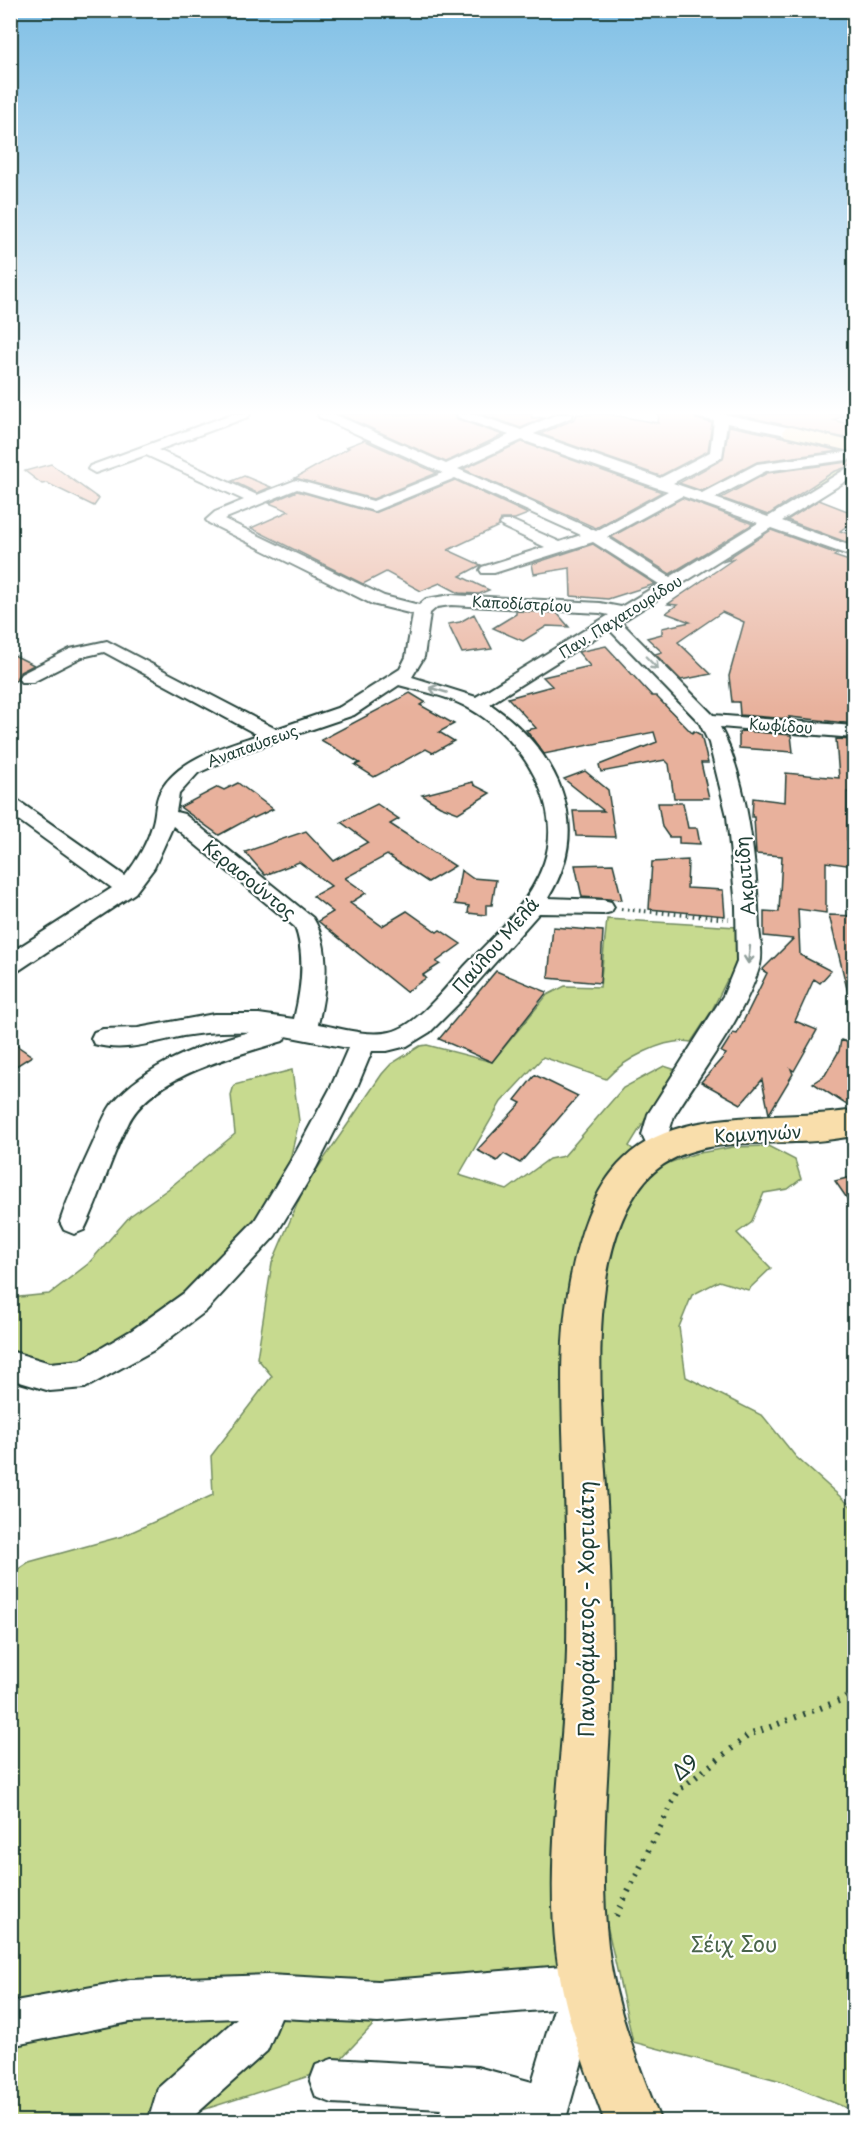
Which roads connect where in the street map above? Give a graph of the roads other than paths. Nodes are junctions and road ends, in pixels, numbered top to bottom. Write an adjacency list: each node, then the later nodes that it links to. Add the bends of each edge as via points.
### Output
1 (224, 513): 13 (street, via 214,521 378,600)
2 (545, 513): 8 (street)
3 (641, 513): 8 (street)
4 (743, 513): 6 (street)
5 (785, 513): 6 (street, Παν. Παχατουρίδου)
6 (770, 523): 10 (street); 12 (street, Παν. Παχατουρίδου)
7 (508, 524): 9 (street)
8 (595, 536): 9 (street); 12 (street)
9 (559, 547): 11 (street)
10 (855, 552)
11 (488, 570)
12 (670, 584): 14 (street, Παν. Παχατουρίδου)
13 (422, 611): 14 (street, Καποδίστρίου, via 432,603 451,600 600,608); 16 (street, Αναπαύσεως, via 415,657 411,668)
14 (617, 617): 17 (street, Παν. Παχατουρίδου); 18 (street, Ακριτίδη, one-way to 18)
15 (27, 678): 20 (street, via 75,654 107,646)
16 (398, 680): 17 (street, Παύλου Μελά, one-way to 16); 20 (street, Αναπαύσεως, via 347,711)
17 (477, 704): 24 (street, Παύλου Μελά, via 523,744 552,792 558,811 560,843 556,860)
18 (707, 720): 19 (street, Κωφίδου); 31 (street, Ακριτίδη, one-way to 31, via 719,743 741,838 749,962 726,1014 661,1114 656,1135)
19 (855, 732)
20 (275, 736): 22 (street, Αναπαύσεως, via 223,753 191,769 169,793)
21 (10, 804): 23 (street)
22 (165, 815): 23 (street, Αναπαύσεως, via 150,857); 27 (street, Κερασούντος, via 177,819 305,923 312,954)
23 (126, 888): 26 (street, Αναπαύσεως)
24 (533, 905): 25 (street); 29 (street, Παύλου Μελά, via 496,949 417,1028 392,1042)
25 (603, 907)
26 (10, 965)
27 (304, 1029): 28 (street, Παύλου Μελά, via 216,1023 129,1040); 29 (street, Παύλου Μελά); 32 (street, via 244,1040 156,1080 120,1112)
28 (103, 1038)
29 (364, 1041): 33 (street, via 334,1108 265,1228 195,1302 143,1340 85,1374 50,1377)
30 (855, 1123): 31 (main road, Κομνηνών, via 818,1130 723,1132)
31 (662, 1149): 34 (main road, Πανοράματος - Χορτιάτη, via 635,1169 608,1211 589,1277 583,1324 580,1389 589,1672 578,1873)
32 (74, 1222)
33 (10, 1365)
34 (586, 1969): 35 (street, via 575,1986 378,2002); 39 (street); 41 (main road, Πανοράματος - Χορτιάτη, via 603,2037)
35 (268, 1996): 36 (street, via 130,2001); 40 (street, via 252,2036 174,2104)
36 (10, 2024)
37 (332, 2081): 38 (street)
38 (467, 2105): 39 (street)
39 (544, 2115)
40 (170, 2121)
41 (633, 2121)

